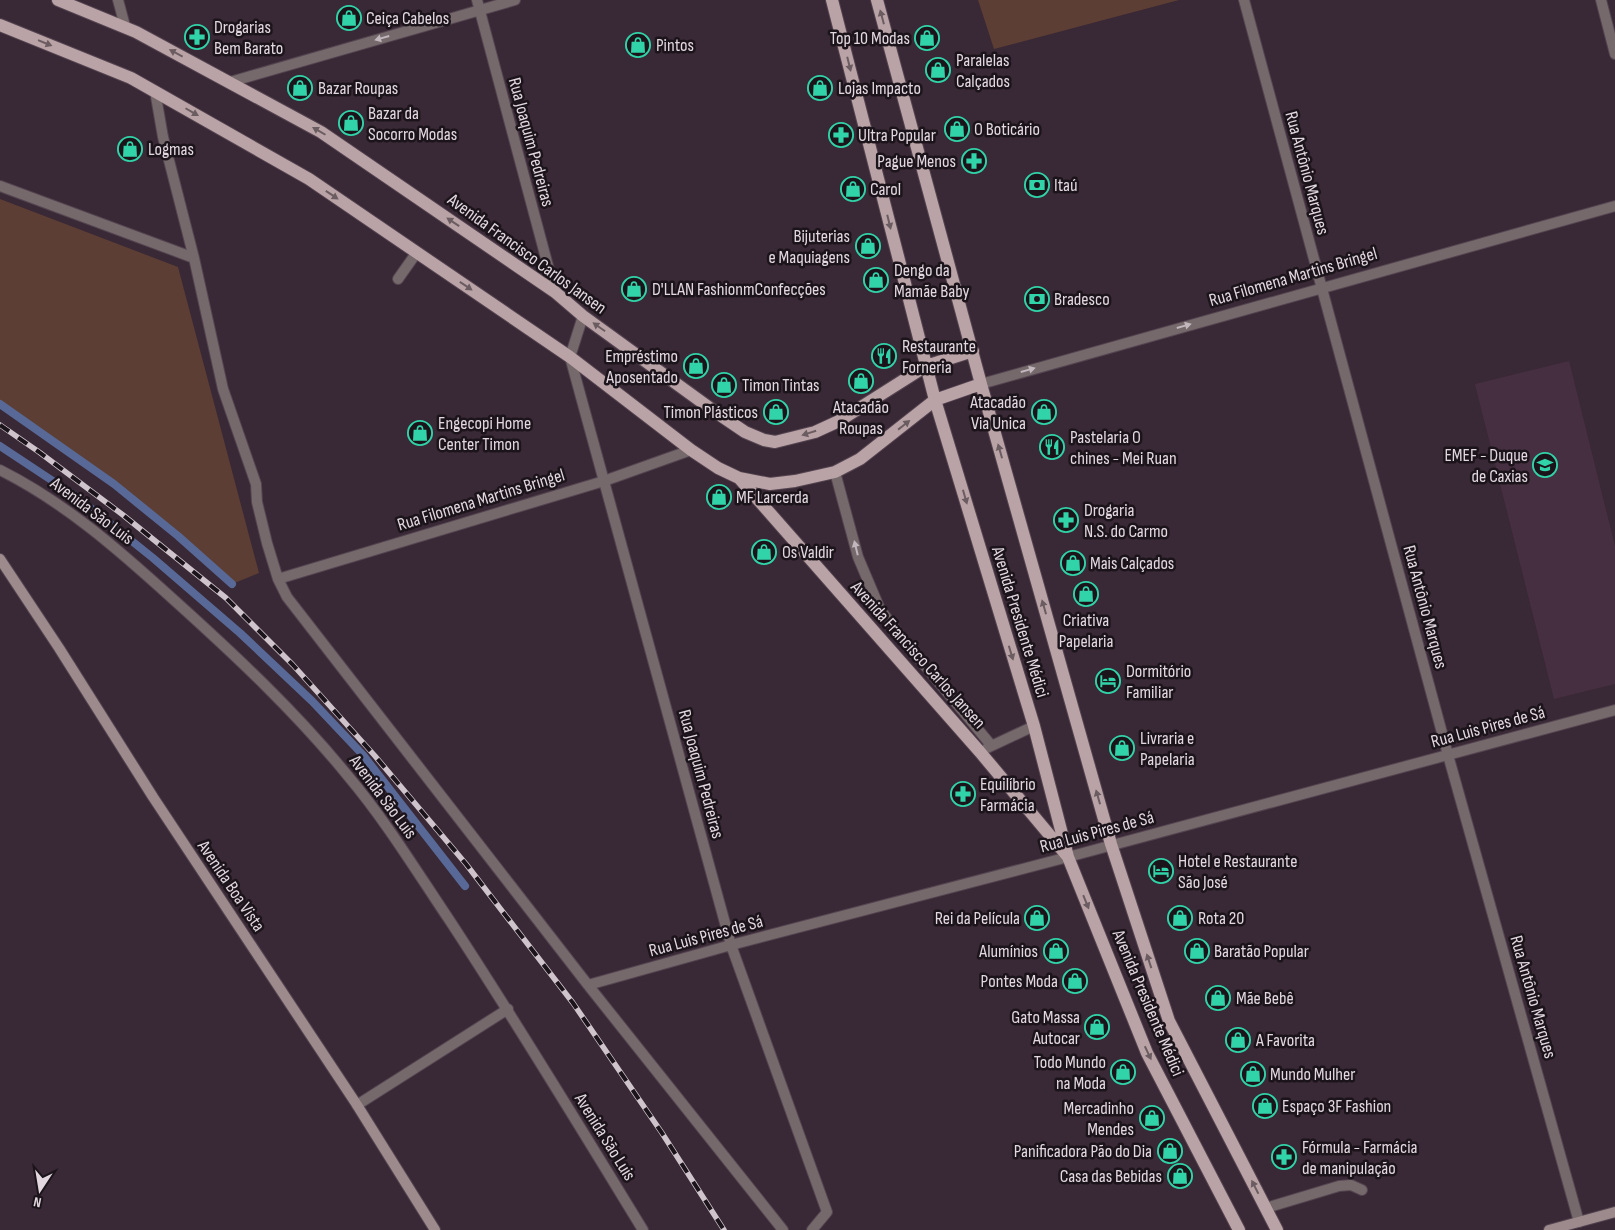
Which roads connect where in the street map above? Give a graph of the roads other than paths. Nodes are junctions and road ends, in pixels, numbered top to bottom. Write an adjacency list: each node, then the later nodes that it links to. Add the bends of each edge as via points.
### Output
1 (58, 0): 10 (main road, Avenida Francisco Carlos Jansen)
2 (118, 0): 10 (street)
3 (516, 0): 8 (street)
4 (832, 0): 24 (main road, Avenida Presidente Médici, one-way to 24)
5 (877, 0): 22 (main road, Avenida Presidente Médici, one-way to 5)
6 (1244, 0): 19 (street, Rua Antônio Marques)
7 (1601, 0): 11 (street)
8 (478, 5): 12 (street, one-way to 12); 20 (street, Rua Joaquim Pedreiras)
9 (0, 25): 13 (main road, Avenida Francisco Carlos Jansen, one-way to 13, via 131,78)
10 (124, 26): 12 (main road, Avenida Francisco Carlos Jansen, one-way to 10)
11 (1615, 54)
12 (230, 82): 20 (main road, Avenida Francisco Carlos Jansen, one-way to 12, via 321,132)
13 (155, 91): 16 (main road, Avenida Francisco Carlos Jansen, one-way to 16, via 309,179); 17 (street, via 163,137)
14 (0, 186): 17 (street)
15 (1615, 206): 19 (street, Rua Filomena Martins Bringel)
16 (417, 252): 18 (street); 23 (main road, Avenida Francisco Carlos Jansen, one-way to 23)
17 (194, 258): 33 (street, via 223,389 256,484 257,502)
18 (398, 279)
19 (1322, 287): 25 (street, Rua Filomena Martins Bringel, one-way to 19); 38 (street, Rua Antônio Marques)
20 (554, 292): 21 (main road, Avenida Francisco Carlos Jansen)
21 (583, 316): 23 (street); 24 (main road, Avenida Francisco Carlos Jansen, one-way to 21, via 839,421 815,432 775,442 745,432)
22 (973, 351): 24 (main road, Avenida Francisco Carlos Jansen); 25 (main road, Avenida Presidente Médici)
23 (570, 357): 27 (main road, Avenida Francisco Carlos Jansen); 31 (street, Rua Joaquim Pedreiras)
24 (926, 366): 26 (main road, Avenida Presidente Médici)
25 (981, 384): 26 (main road); 39 (main road, Avenida Presidente Médici, one-way to 25)
26 (935, 400): 29 (main road, one-way to 26, via 860,459); 35 (main road, Avenida Presidente Médici, one-way to 35)
27 (691, 450): 30 (main road, Avenida Francisco Carlos Jansen); 31 (street, Rua Filomena Martins Bringel)
28 (0, 470): 43 (street, Avenida São Luis, via 56,501 121,552 299,719 350,777 396,840)
29 (835, 472): 30 (main road, Avenida Francisco Carlos Jansen, via 770,484); 36 (street, one-way to 29, via 880,609 858,557)
30 (739, 478): 37 (main road, Avenida Francisco Carlos Jansen)
31 (604, 481): 33 (street, Rua Filomena Martins Bringel); 41 (street, Rua Joaquim Pedreiras)
32 (0, 559): 44 (street, Avenida Boa Vista)
33 (278, 579): 42 (street, via 287,597)
34 (1615, 710): 38 (street, Rua Luis Pires de Sá)
35 (1034, 726): 36 (street); 40 (main road, Avenida Presidente Médici)
36 (991, 745): 37 (street)
37 (980, 752): 40 (main road, Avenida Francisco Carlos Jansen)
38 (1448, 755): 39 (street, Rua Luis Pires de Sá); 48 (street, Rua Antônio Marques)
39 (1111, 844): 40 (street, Rua Luis Pires de Sá); 46 (main road, Avenida Presidente Médici, one-way to 39, via 1169,1021)
40 (1068, 857): 41 (street, Rua Luis Pires de Sá); 53 (main road, Avenida Presidente Médici, one-way to 53, via 1147,1053)
41 (731, 945): 42 (street, Rua Luis Pires de Sá); 52 (street, Rua Joaquim Pedreiras, via 827,1212)
42 (588, 986): 51 (street)
43 (508, 1009): 44 (street); 50 (street, Avenida São Luis)
44 (357, 1105): 49 (street, Avenida Boa Vista)
45 (1362, 1190): 46 (street, via 1351,1185 1339,1186)
46 (1266, 1208): 54 (main road, Avenida Presidente Médici)
47 (1615, 1212): 48 (street)
48 (1579, 1222): 55 (street)
49 (435, 1230)
50 (643, 1230)
51 (783, 1230)
52 (812, 1230)
53 (1239, 1230)
54 (1277, 1230)
55 (1549, 1230)

